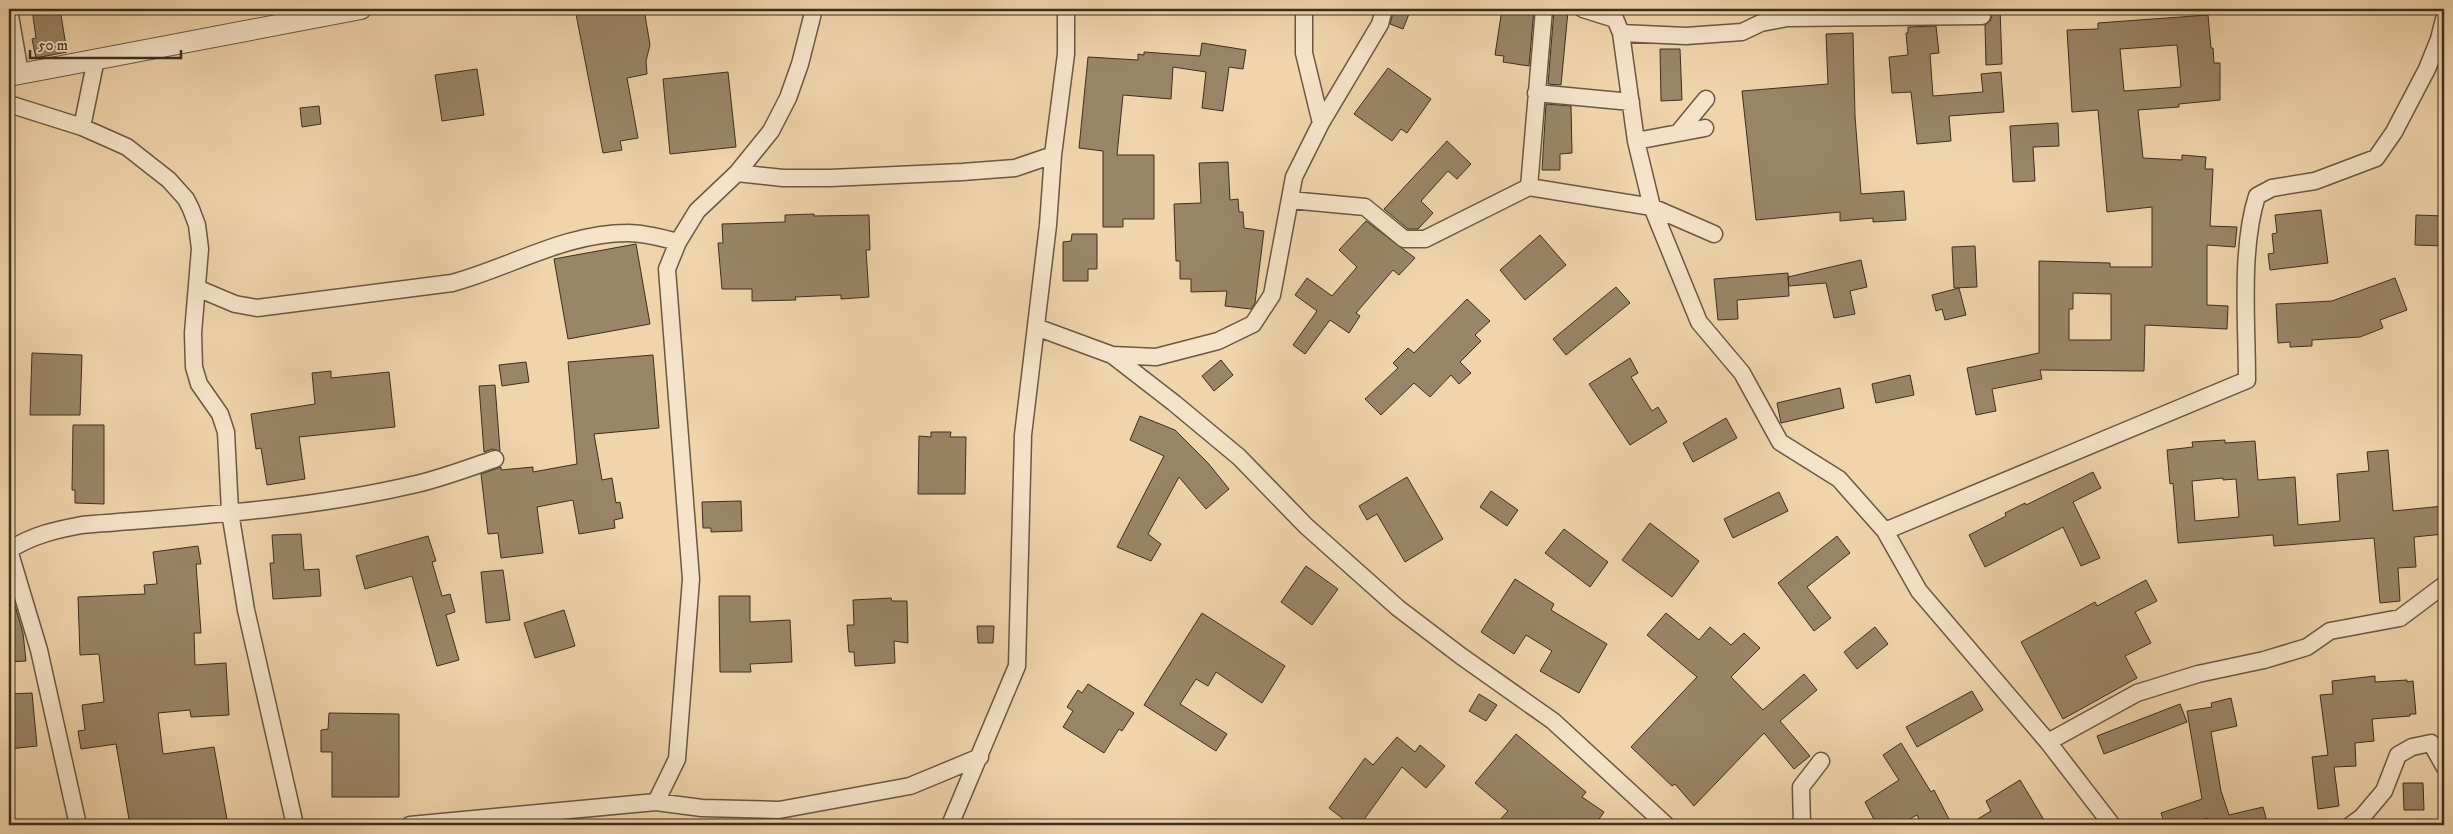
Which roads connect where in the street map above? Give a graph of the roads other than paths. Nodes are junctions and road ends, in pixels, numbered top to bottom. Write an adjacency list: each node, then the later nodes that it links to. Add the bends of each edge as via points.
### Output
1 (361, 9): 12 (street)
2 (814, 9): 24 (street, via 788,98 771,131)
3 (1066, 9): 23 (street, via 1066,54)
4 (1304, 9): 18 (street, via 1304,53)
5 (1384, 9): 18 (street, via 1380,24)
6 (1544, 9): 14 (street)
7 (1582, 9): 11 (street)
8 (9, 10): 13 (street)
9 (1982, 16): 11 (street, via 1787,18 1761,23 1742,32 1686,36)
10 (2444, 19): 35 (street, via 2440,40 2427,69 2394,132 2376,158 2315,181 2272,188 2257,196 2250,217 2247,380)
11 (1616, 20): 16 (street)
12 (96, 59): 13 (street); 19 (street)
13 (14, 75)
14 (1536, 93): 16 (street); 25 (street)
15 (1706, 99): 21 (street)
16 (1631, 102): 22 (street)
17 (9, 104): 19 (street)
18 (1321, 123): 26 (street, via 1294,178)
19 (82, 127): 30 (street, via 127,147 169,180 186,198 197,225 200,249)
20 (1706, 128): 21 (street)
21 (1678, 133): 22 (street)
22 (1636, 141): 27 (street)
23 (1053, 155): 24 (street, via 1006,169 830,178 783,178); 31 (street)
24 (737, 173): 29 (street, via 696,211)
25 (1529, 187): 26 (street, via 1425,239 1404,239 1365,207); 27 (street)
26 (1290, 200): 32 (street, via 1272,295 1253,324 1218,341 1156,357)
27 (1652, 207): 28 (street); 35 (street, via 1699,322 1742,373 1780,442 1839,479)
28 (1714, 234)
29 (678, 242): 30 (street, via 628,233 583,238 550,246 452,283 257,308 245,307); 41 (street, via 667,269 691,579 677,759)
30 (197, 288): 34 (street, via 194,368 199,384 220,414 226,432)
31 (1036, 327): 32 (street); 38 (street, via 1023,435 1016,666)
32 (1112, 355): 46 (street, via 1239,457 1306,526 1398,608 1553,721)
33 (495, 459): 34 (street, via 412,485)
34 (230, 512): 42 (street, via 52,530 24,540 9,550 39,650); 43 (street, via 246,610)
35 (1885, 531): 37 (street, via 1920,591)
36 (2444, 585): 37 (street, via 2400,618 2330,630 2307,647 2137,693)
37 (2048, 742): 48 (street)
38 (980, 757): 41 (street, via 910,786 779,810 702,808); 45 (street)
39 (1821, 761): 47 (street, via 1801,787)
40 (2444, 766): 49 (street, via 2431,743 2412,747 2398,755 2384,791)
41 (656, 802): 44 (street)
42 (78, 825)
43 (295, 825)
44 (410, 825)
45 (950, 825)
46 (1666, 825)
47 (1802, 825)
48 (2112, 825)
49 (2352, 825)

